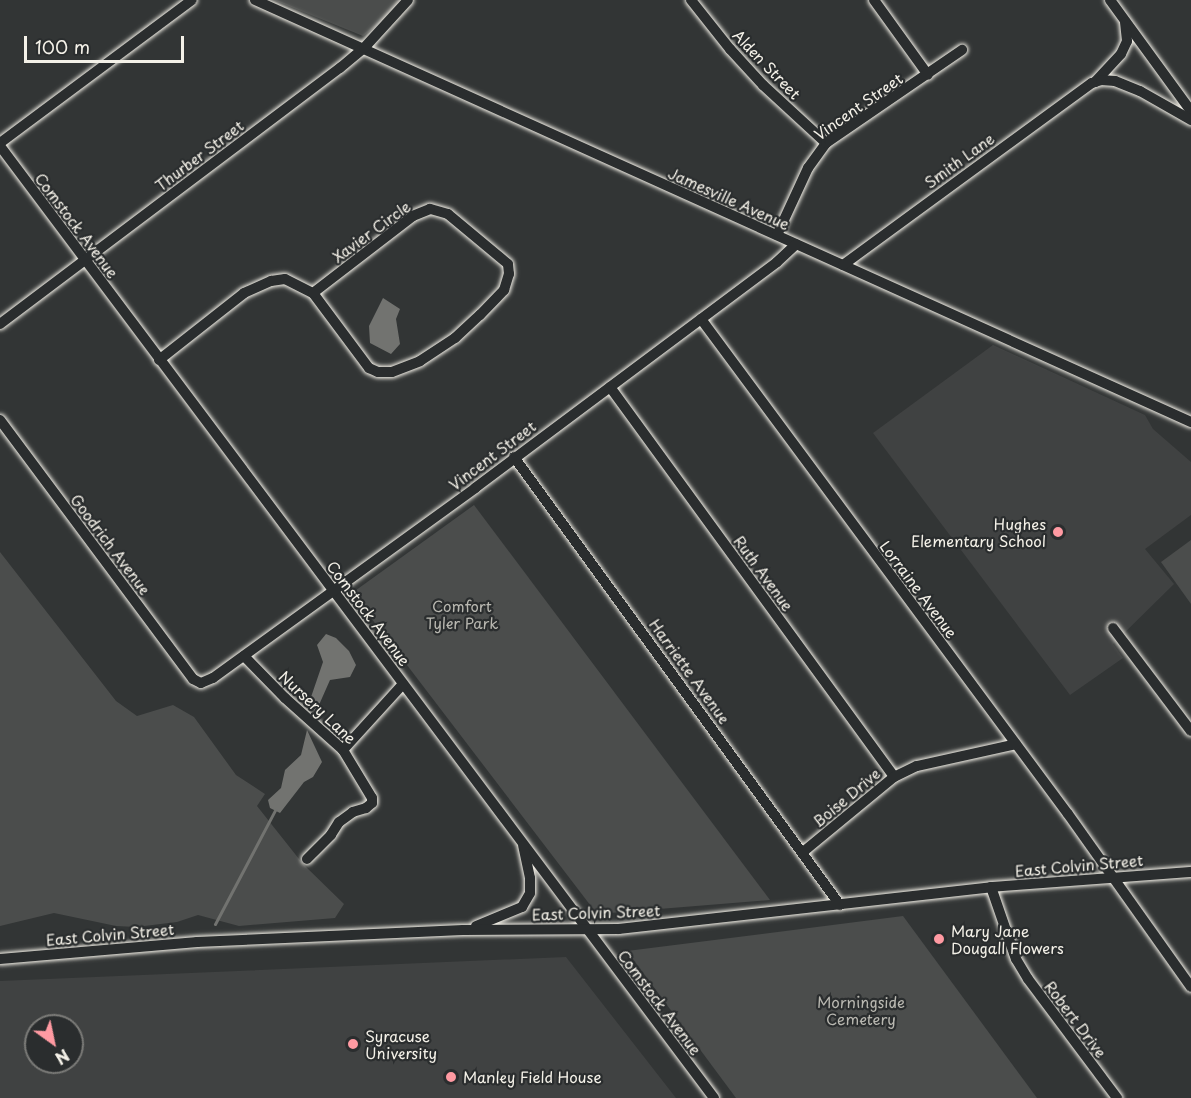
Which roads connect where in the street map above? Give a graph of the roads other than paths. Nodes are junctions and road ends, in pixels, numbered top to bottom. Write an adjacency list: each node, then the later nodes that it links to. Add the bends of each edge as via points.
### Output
1 (192, 0): 15 (street)
2 (255, 0): 8 (street, Jamesville Avenue)
3 (408, 0): 8 (street, Thurber Street)
4 (691, 0): 14 (street, Alden Street, via 763,85)
5 (874, 0): 10 (street)
6 (1110, 0): 7 (street)
7 (1125, 21): 11 (street, Smith Lane, via 1127,41 1121,54); 12 (street)
8 (364, 48): 16 (street, Jamesville Avenue); 18 (street, Thurber Street)
9 (962, 50): 10 (street, Vincent Street)
10 (928, 75): 14 (street, Vincent Street)
11 (1095, 82): 13 (street, via 1115,81); 19 (street, Smith Lane)
12 (1191, 111)
13 (1191, 120)
14 (826, 143): 16 (street, Vincent Street, via 808,168)
15 (0, 145): 18 (street, Comstock Avenue)
16 (777, 235): 17 (street, Jamesville Avenue)
17 (796, 244): 19 (street, Jamesville Avenue); 21 (street, Vincent Street)
18 (86, 261): 22 (street, Thurber Street); 23 (street, Comstock Avenue)
19 (843, 265): 26 (street, Jamesville Avenue)
20 (313, 293): 20 (street, Xavier Circle, via 369,368 392,372 420,361 455,338 480,315 504,290 508,264 448,214 430,209 413,216); 23 (street, Xavier Circle, via 285,279 271,280 244,293)
21 (701, 319): 24 (street, Vincent Street); 34 (street, Lorraine Avenue)
22 (0, 324)
23 (159, 360): 28 (street, Comstock Avenue)
24 (610, 387): 27 (street, Vincent Street); 36 (street, Ruth Avenue)
25 (0, 420): 31 (street, Goodrich Avenue, via 193,679)
26 (1191, 422)
27 (514, 457): 28 (street, Vincent Street); 38 (street, Harriette Avenue)
28 (333, 591): 30 (street, Vincent Street); 32 (street, Comstock Avenue)
29 (1113, 628): 33 (street)
30 (244, 656): 31 (street, Vincent Street); 35 (street, Nursery Lane)
31 (201, 683)
32 (403, 684): 35 (street); 37 (street, Comstock Avenue)
33 (1191, 731)
34 (1016, 744): 36 (street, Boise Drive, via 917,766); 41 (street, Lorraine Avenue)
35 (343, 750): 39 (street, Nursery Lane, via 372,803 339,822 331,836)
36 (894, 777): 38 (street, Boise Drive)
37 (522, 843): 44 (street, Comstock Avenue); 45 (street, via 530,878 530,893 522,907)
38 (803, 852): 43 (street, Harriette Avenue)
39 (307, 859)
40 (1191, 872): 41 (street, East Colvin Street)
41 (1112, 878): 42 (street, East Colvin Street); 47 (street, Lorraine Avenue)
42 (991, 888): 43 (street, East Colvin Street); 49 (street, Robert Drive, via 1016,959 1028,979)
43 (840, 905): 44 (street, East Colvin Street, via 715,920)
44 (587, 929): 45 (street, East Colvin Street); 48 (street, Comstock Avenue)
45 (463, 930): 46 (street, East Colvin Street, via 197,942)
46 (0, 959)
47 (1191, 987)
48 (714, 1098)
49 (1117, 1098)

